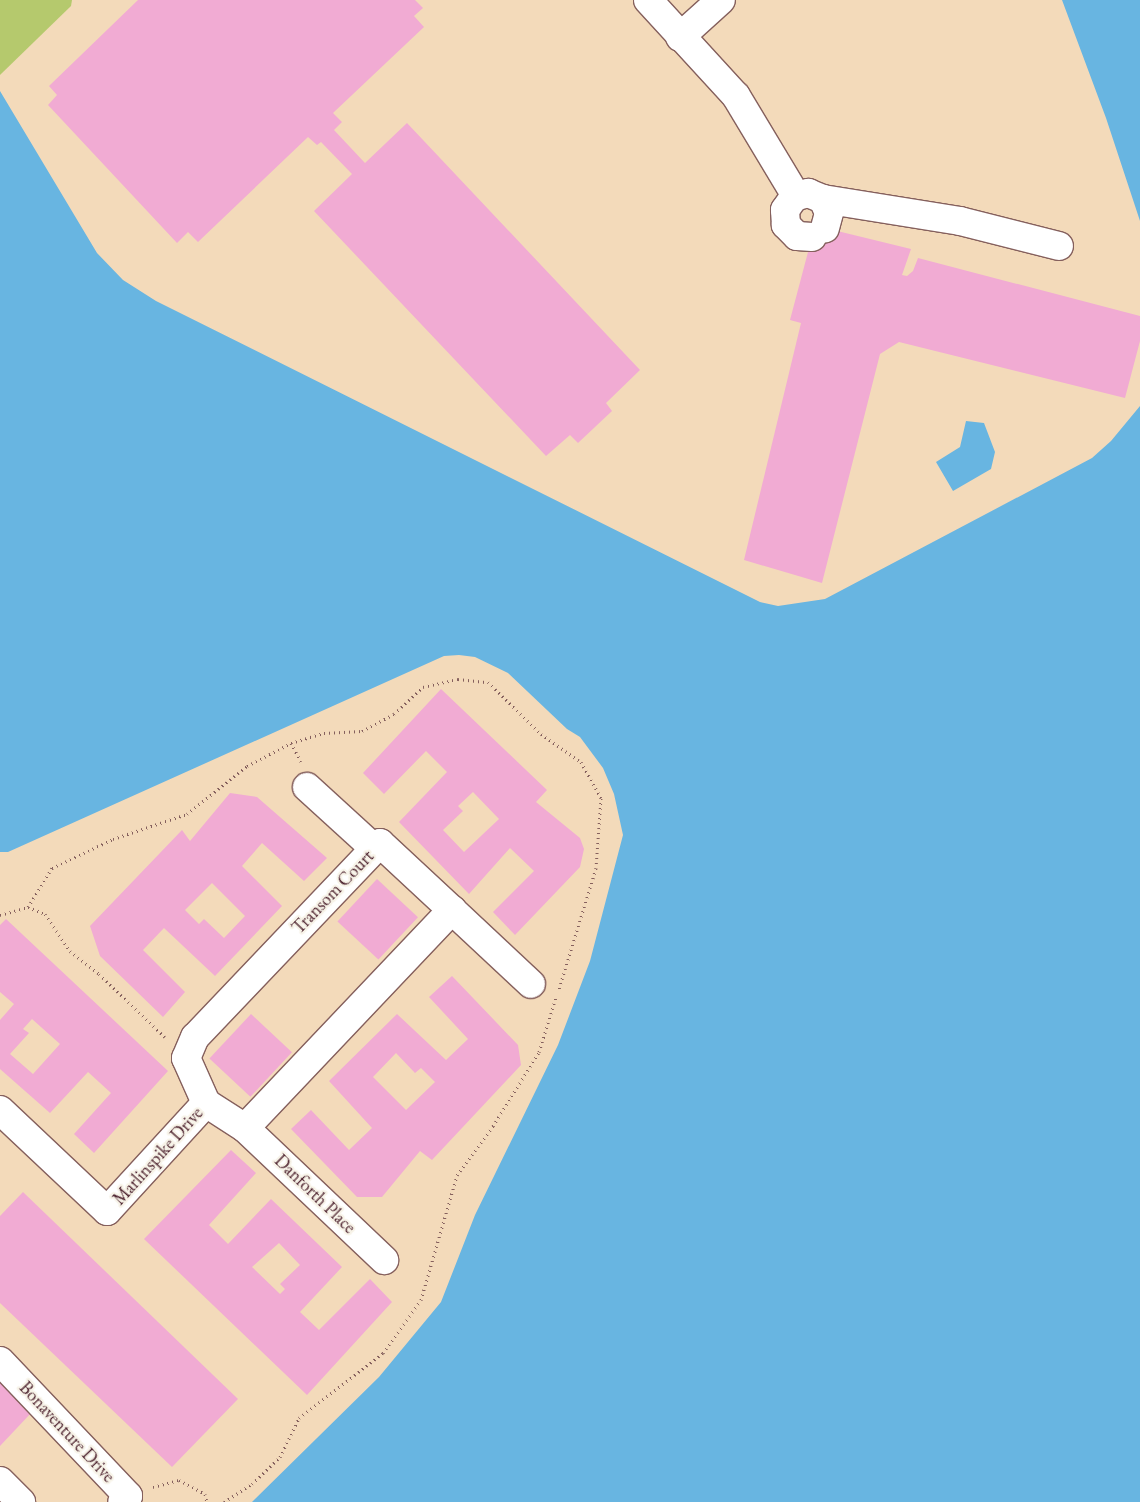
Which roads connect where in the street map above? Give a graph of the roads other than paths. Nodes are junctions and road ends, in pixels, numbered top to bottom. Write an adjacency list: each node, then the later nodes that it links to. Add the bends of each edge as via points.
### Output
1 (648, 0): 3 (street)
2 (721, 0): 3 (street)
3 (680, 36): 4 (street, via 736,96)
4 (796, 196): 5 (street, via 808,193); 5 (street, via 785,210 786,225 797,236 819,232 829,213)
5 (823, 199): 6 (street, via 960,221)
6 (1060, 246)
7 (307, 787): 8 (street)
8 (375, 848): 9 (street, Transom Court, via 380,843); 11 (street, Transom Court, via 195,1037 186,1058)
9 (452, 910): 10 (street); 13 (street)
10 (532, 984)
11 (206, 1103): 12 (street, Marlinspike Drive, via 107,1211); 13 (street)
12 (0, 1110)
13 (245, 1128): 14 (street, Danforth Place)
14 (384, 1260)
15 (0, 1361): 17 (street, Bonaventure Drive)
16 (0, 1481): 18 (street)
17 (125, 1499)
18 (21, 1502)

